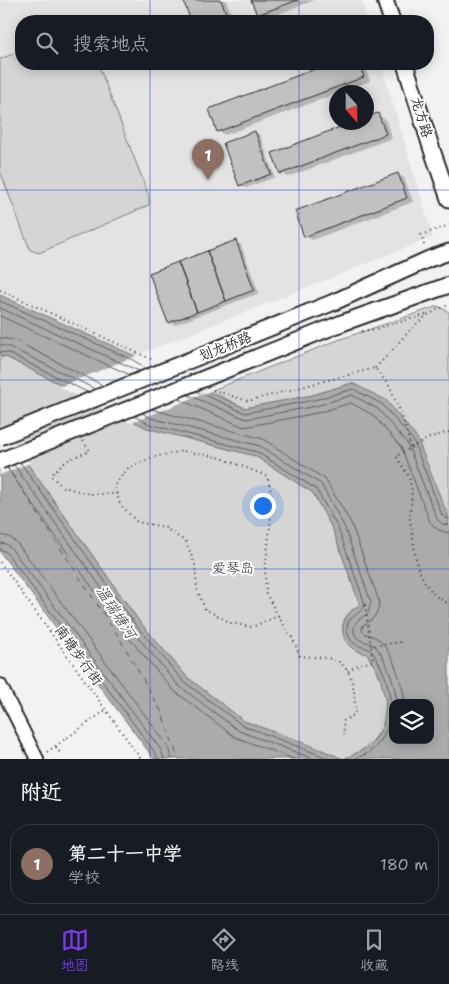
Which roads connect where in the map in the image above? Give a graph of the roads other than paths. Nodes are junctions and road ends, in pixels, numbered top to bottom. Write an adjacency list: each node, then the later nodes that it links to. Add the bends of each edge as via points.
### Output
1 (385, 0): 2 (main road)
2 (390, 15)
3 (407, 70): 4 (main road, 龙方路)
4 (449, 199)
5 (449, 252): 7 (main road, 划龙桥路, bridge)
6 (449, 284): 8 (main road, 划龙桥路, bridge, via 342,323)
7 (0, 437)
8 (0, 461)
9 (0, 685): 10 (street)
10 (37, 759)

